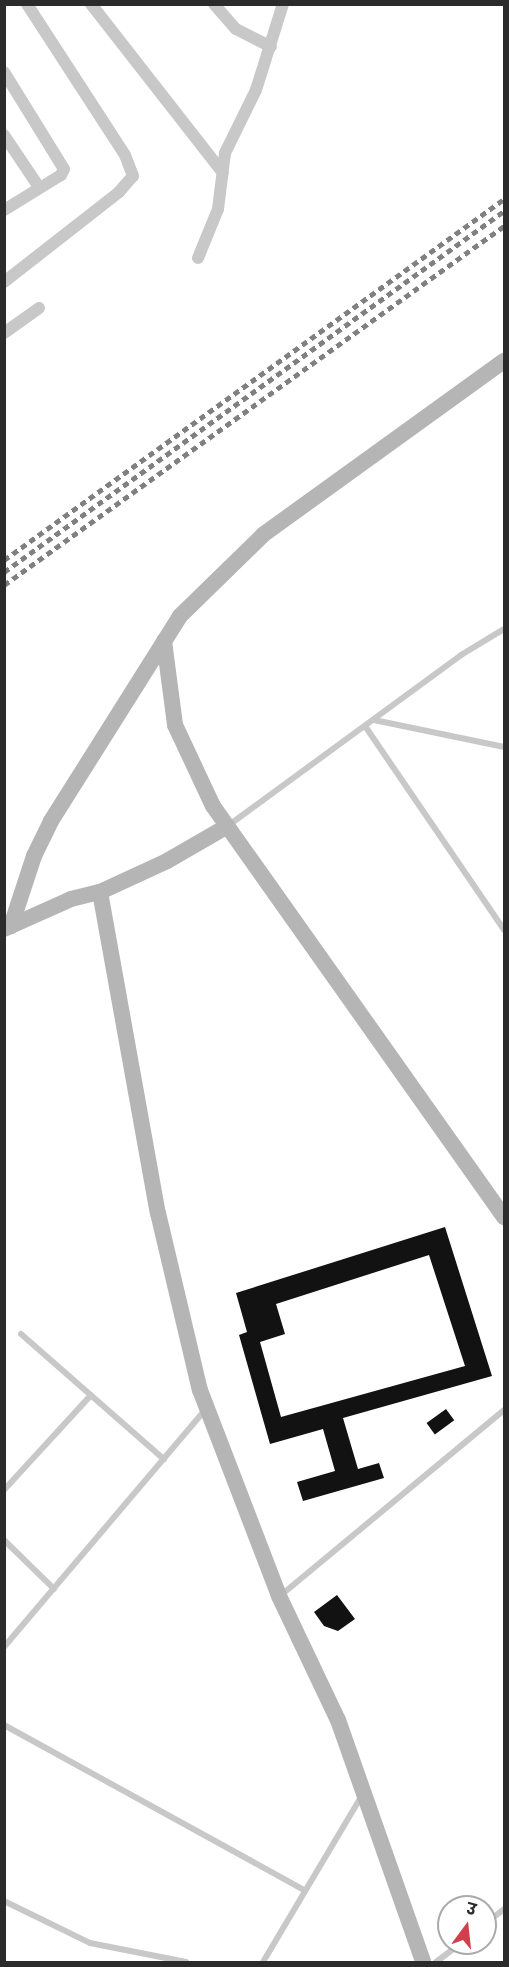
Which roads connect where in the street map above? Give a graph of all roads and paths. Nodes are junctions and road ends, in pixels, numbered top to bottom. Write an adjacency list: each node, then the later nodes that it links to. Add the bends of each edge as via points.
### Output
1 (27, 4): 12 (street, via 125,155 133,176 119,192)
2 (91, 4): 8 (street)
3 (214, 4): 5 (street, via 236,29)
4 (283, 4): 5 (street)
5 (261, 42): 8 (street, via 256,90)
6 (4, 72): 9 (street, via 64,169 62,175)
7 (4, 135): 9 (street)
8 (216, 166): 11 (street, via 218,209)
9 (39, 187): 10 (street)
10 (4, 210)
11 (198, 258)
12 (4, 282)
13 (39, 308): 14 (street)
14 (4, 333)
15 (504, 361): 17 (street, via 264,534 215,578)
16 (504, 629): 18 (lane, via 484,638)
17 (164, 641): 21 (street, via 175,725); 23 (street, via 51,821)
18 (374, 720): 19 (lane); 20 (lane)
19 (365, 726): 21 (lane); 24 (lane)
20 (504, 747)
21 (226, 827): 22 (street, via 167,861); 25 (street)
22 (100, 892): 23 (street, via 71,899); 28 (street, via 158,1213)
23 (8, 928)
24 (504, 930)
25 (504, 1217)
26 (21, 1334): 27 (lane)
27 (90, 1396): 30 (lane); 31 (lane)
28 (206, 1409): 30 (lane); 34 (street)
29 (504, 1410): 34 (lane)
30 (164, 1459): 33 (lane)
31 (4, 1490)
32 (4, 1540): 33 (lane)
33 (54, 1589): 35 (lane)
34 (279, 1596): 37 (street, via 325,1689)
35 (4, 1647)
36 (4, 1725): 38 (lane)
37 (365, 1791): 38 (lane); 42 (street)
38 (304, 1890): 41 (lane)
39 (4, 1901): 40 (lane, via 90,1943)
40 (186, 1962)
41 (263, 1962)
42 (423, 1962)

